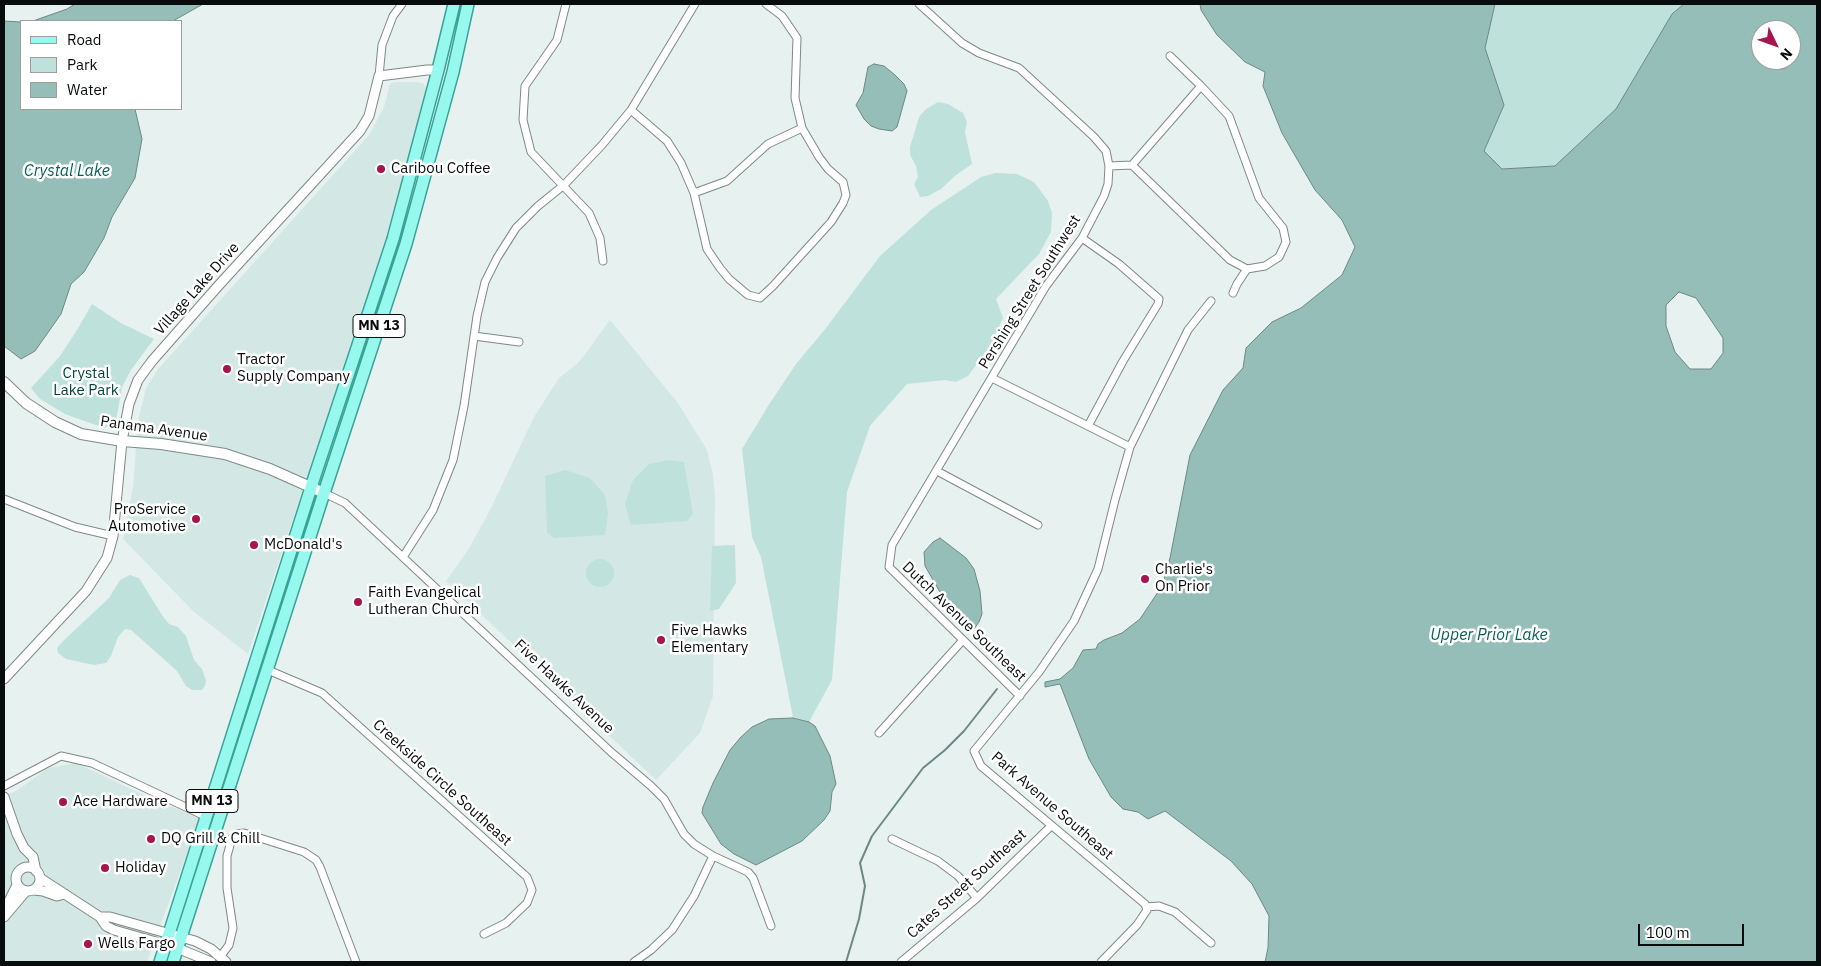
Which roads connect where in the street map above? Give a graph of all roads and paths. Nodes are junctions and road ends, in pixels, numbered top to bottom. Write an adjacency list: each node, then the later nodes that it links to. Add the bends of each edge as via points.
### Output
1 (402, 4): 10 (street, via 393,16 382,45)
2 (454, 4): 9 (main road, MN 13)
3 (468, 4): 32 (main road, MN 13, via 406,244)
4 (566, 4): 16 (street, via 557,40 525,86 523,120 530,152)
5 (695, 4): 12 (street)
6 (766, 4): 13 (street, via 782,16 797,38 795,98)
7 (919, 4): 15 (street, via 962,43 978,53 1019,68 1094,137 1106,151)
8 (1170, 56): 11 (street)
9 (438, 70): 10 (street); 31 (main road, MN 13, via 393,239)
10 (379, 76): 28 (street, Village Lake Drive, via 369,116 360,131 147,367 129,404)
11 (1201, 86): 14 (street); 20 (street, via 1228,116 1259,198 1283,228 1286,242 1279,257 1265,266)
12 (631, 110): 16 (street); 17 (street, via 667,141)
13 (802, 128): 17 (street, via 768,144 727,181); 17 (street, via 828,169 843,182 846,195 831,222 760,298 748,295 729,279 707,249)
14 (1132, 165): 15 (street); 20 (street, via 1230,260)
15 (1108, 166): 18 (street, Pershing Street Southwest, via 1104,196)
16 (564, 185): 19 (street, via 589,213 600,238); 23 (street, via 516,228 497,258 485,282)
17 (694, 193)
18 (1082, 238): 25 (street, Pershing Street Southwest, via 1046,286); 27 (street, via 1159,299)
19 (603, 261)
20 (1247, 269): 21 (street)
21 (1233, 293)
22 (1211, 301): 29 (street, via 1188,330)
23 (474, 336): 24 (street); 36 (street, via 453,460 433,510)
24 (519, 342)
25 (992, 378): 27 (street); 30 (street, Pershing Street Southwest)
26 (4, 382): 28 (main road, Panama Avenue, via 26,403 55,422 81,434)
27 (1088, 426): 29 (street)
28 (122, 441): 31 (main road, Panama Avenue, via 226,454); 35 (street, Village Lake Drive)
29 (1130, 447): 41 (street, via 1098,569 1074,621)
30 (937, 471): 34 (street); 37 (street, Pershing Street Southwest, via 892,545)
31 (311, 486): 32 (main road, Five Hawks Avenue); 45 (main road, MN 13)
32 (324, 492): 36 (street, Five Hawks Avenue, via 345,503); 39 (main road, MN 13)
33 (4, 499): 35 (street, via 76,527)
34 (1038, 525)
35 (112, 536): 40 (street, Village Lake Drive, via 107,558 86,591)
36 (404, 558): 49 (street, Five Hawks Avenue, via 664,799 684,834)
37 (889, 567): 38 (street, Dutch Avenue Southeast)
38 (963, 640): 41 (street, Dutch Avenue Southeast); 42 (street)
39 (268, 670): 60 (street, Creekside Circle Southeast, via 322,693 528,877 532,890 527,903 506,923); 62 (main road, MN 13)
40 (4, 679)
41 (1020, 696): 46 (street, Park Avenue Southeast, via 974,751 981,766)
42 (879, 733)
43 (4, 786): 45 (street, via 61,756 92,762)
44 (4, 797): 48 (street)
45 (207, 817): 61 (main road, MN 13)
46 (1051, 826): 55 (street, Cates Street Southeast); 57 (street, Park Avenue Southeast, via 1138,897)
47 (892, 839): 55 (street, via 938,861 958,876)
48 (24, 848): 50 (street); 51 (street, via 33,857)
49 (713, 856): 59 (street, Five Hawks Avenue, via 748,872 753,878); 70 (street, via 694,896 672,930)
50 (22, 869): 51 (street, via 29,868); 52 (street, via 16,878)
51 (38, 874): 53 (street, via 38,885); 54 (street)
52 (17, 885): 53 (street); 56 (street)
53 (30, 891): 54 (street, via 57,896); 58 (street)
54 (65, 894): 61 (street, via 100,917 110,917)
55 (977, 898): 71 (street, Cates Street Southeast)
56 (4, 906)
57 (1146, 909): 63 (street, via 1159,906 1175,912); 65 (street)
58 (4, 917)
59 (771, 926)
60 (484, 934)
61 (168, 939): 62 (street); 66 (main road, MN 13)
62 (179, 942): 64 (street, via 203,944); 67 (main road, MN 13); 68 (street)
63 (1211, 943)
64 (223, 959): 69 (street, via 233,928 226,879 227,856 232,838 244,833 304,852 316,860)
65 (1109, 959): 72 (street)
66 (160, 962)
67 (173, 962)
68 (211, 962)
69 (356, 962)
70 (634, 962)
71 (903, 962)
72 (1100, 962)

